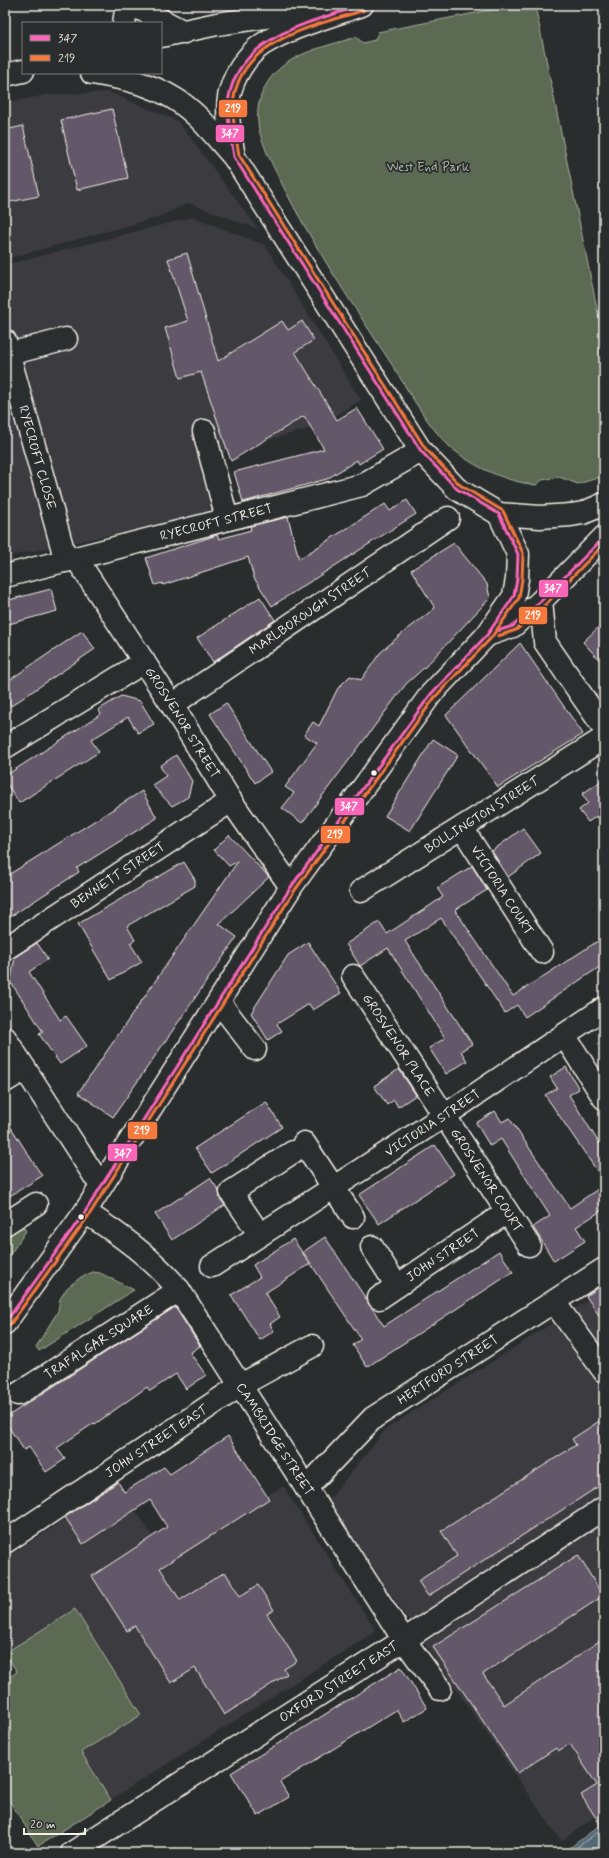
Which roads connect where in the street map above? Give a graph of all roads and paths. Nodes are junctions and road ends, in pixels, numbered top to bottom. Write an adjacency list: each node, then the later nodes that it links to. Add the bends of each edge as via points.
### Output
1 (127, 5): 5 (main road)
2 (133, 5): 6 (main road)
3 (347, 5): 6 (main road, via 217,24)
4 (362, 5): 11 (main road, via 301,26 262,44 242,63 230,96 228,122)
5 (124, 22)
6 (184, 32): 7 (main road)
7 (162, 36)
8 (22, 71): 10 (main road)
9 (98, 74): 11 (main road, via 130,79 175,99 199,119)
10 (5, 75)
11 (234, 157): 15 (main road)
12 (66, 340): 13 (main road, RYECROFT CLOSE)
13 (7, 347): 21 (main road, RYECROFT CLOSE)
14 (204, 431): 18 (main road)
15 (421, 451): 17 (main road, via 457,489); 18 (main road, RYECROFT STREET, via 362,485)
16 (604, 504): 17 (main road, via 571,515 540,517)
17 (500, 514): 24 (main road, via 518,554 517,579 514,596)
18 (227, 518): 21 (main road, RYECROFT STREET)
19 (448, 518): 26 (main road, MARLBOROUGH STREET)
20 (604, 537): 23 (main road)
21 (71, 560): 22 (main road, RYECROFT STREET); 25 (main road, GROSVENOR STREET)
22 (5, 576)
23 (541, 601): 24 (main road, via 513,626); 27 (main road, via 545,642)
24 (487, 635): 32 (main road, via 431,694)
25 (144, 662): 26 (main road, GROSVENOR STREET); 29 (main road)
26 (172, 705): 30 (main road, GROSVENOR STREET)
27 (604, 728)
28 (604, 738): 31 (main road, BOLLINGTON STREET)
29 (5, 747)
30 (231, 802): 32 (main road, GROSVENOR STREET); 34 (main road, BENNETT STREET)
31 (462, 828): 33 (main road, BOLLINGTON STREET); 35 (main road, VICTORIA COURT)
32 (291, 887): 37 (main road)
33 (361, 891)
34 (5, 949)
35 (542, 952)
36 (352, 976): 45 (main road, GROSVENOR PLACE)
37 (219, 1002): 41 (main road); 46 (main road)
38 (604, 1008): 39 (main road, VICTORIA STREET)
39 (564, 1035): 44 (main road); 45 (main road, VICTORIA STREET)
40 (5, 1038): 42 (main road)
41 (255, 1049)
42 (25, 1069): 43 (main road); 46 (main road)
43 (5, 1081)
44 (604, 1098)
45 (444, 1116): 47 (main road, VICTORIA STREET); 50 (main road, GROSVENOR COURT)
46 (101, 1186): 49 (main road)
47 (333, 1188): 51 (main road); 53 (main road, VICTORIA STREET); 53 (main road, via 298,1147 231,1192)
48 (36, 1204): 52 (main road)
49 (85, 1212): 59 (main road, CAMBRIDGE STREET, via 115,1231 158,1267); 62 (main road)
50 (507, 1212): 54 (main road, GROSVENOR COURT); 58 (main road, JOHN STREET)
51 (353, 1217)
52 (5, 1224)
53 (260, 1235): 56 (main road, VICTORIA STREET)
54 (530, 1245)
55 (372, 1247): 58 (main road)
56 (212, 1266)
57 (604, 1269): 61 (main road, HERTFORD STREET)
58 (397, 1286): 60 (main road, JOHN STREET)
59 (179, 1290): 65 (main road, CAMBRIDGE STREET); 66 (main road, TRAFALGAR SQUARE)
60 (379, 1298)
61 (554, 1302): 64 (main road); 67 (main road, HERTFORD STREET, via 373,1418)
62 (5, 1323)
63 (312, 1346): 65 (main road, JOHN STREET EAST)
64 (604, 1371)
65 (241, 1385): 67 (main road, CAMBRIDGE STREET); 69 (main road, JOHN STREET EAST)
66 (18, 1394)
67 (306, 1488): 70 (main road, CAMBRIDGE STREET)
68 (604, 1508): 70 (main road, OXFORD STREET EAST)
69 (5, 1542)
70 (404, 1640): 71 (main road, CAMBRIDGE STREET); 72 (main road, OXFORD STREET EAST)
71 (440, 1689)
72 (72, 1853)

